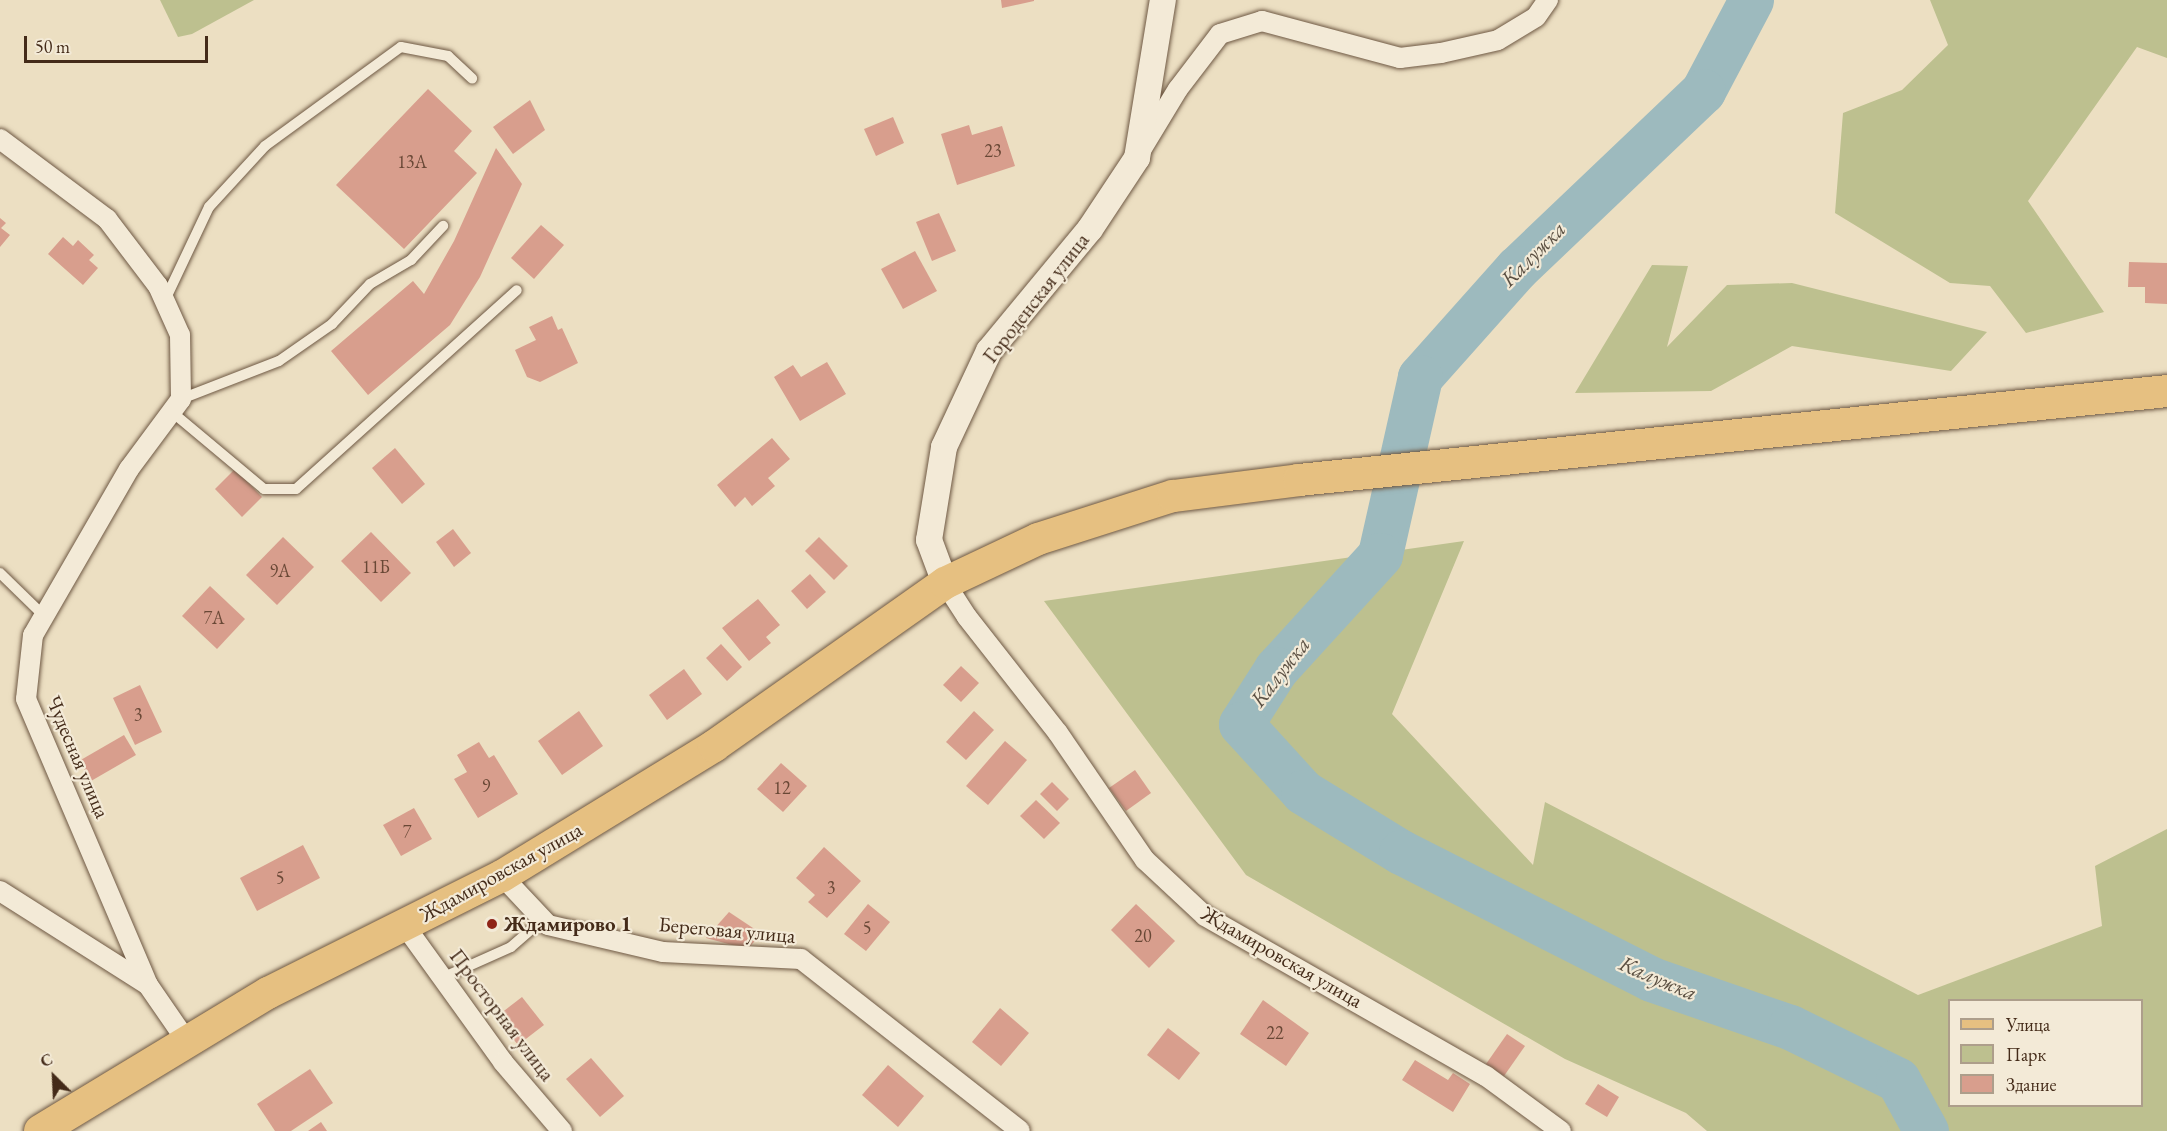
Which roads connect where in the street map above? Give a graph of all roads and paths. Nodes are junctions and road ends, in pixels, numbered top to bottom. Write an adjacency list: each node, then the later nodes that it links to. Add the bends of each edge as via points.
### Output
1 (1163, 0): 5 (street, Городенская улица)
2 (1548, 0): 5 (street, Городенская улица, via 1536,17 1498,40 1400,58 1262,21 1220,34 1178,89)
3 (472, 78): 8 (lane, via 448,56 401,47 265,146 209,207)
4 (0, 139): 8 (street, via 107,219 126,240)
5 (1137, 158): 12 (street, Городенская улица, via 1090,229 989,351 944,447 929,540)
6 (443, 226): 10 (lane, via 411,260 370,284 332,324 279,361)
7 (517, 290): 10 (lane, via 296,489 264,489)
8 (165, 300): 10 (street, via 180,335)
9 (2167, 391): 12 (main road, Ждамировская улица, via 1173,496 1038,539)
10 (177, 405): 13 (street, Чудесная улица, via 129,468)
11 (0, 573): 13 (lane)
12 (945, 583): 14 (main road, Ждамировская улица, via 714,746); 24 (street, Ждамировская улица, via 1058,733 1144,860 1204,916 1476,1070)
13 (44, 616): 19 (street, Чудесная улица, via 33,635 26,699)
14 (502, 876): 16 (street, Береговая улица); 17 (main road, Ждамировская улица)
15 (0, 891): 19 (street)
16 (543, 919): 18 (lane, via 511,947); 23 (street, Береговая улица, via 548,925 663,952 801,959)
17 (405, 926): 18 (street, Просторная улица); 20 (main road, Ждамировская улица, via 268,993)
18 (444, 977): 22 (street, Просторная улица, via 503,1062)
19 (148, 985): 20 (street)
20 (186, 1040): 21 (main road, Ждамировская улица)
21 (40, 1131)
22 (562, 1131)
23 (1020, 1131)
24 (1561, 1131)

